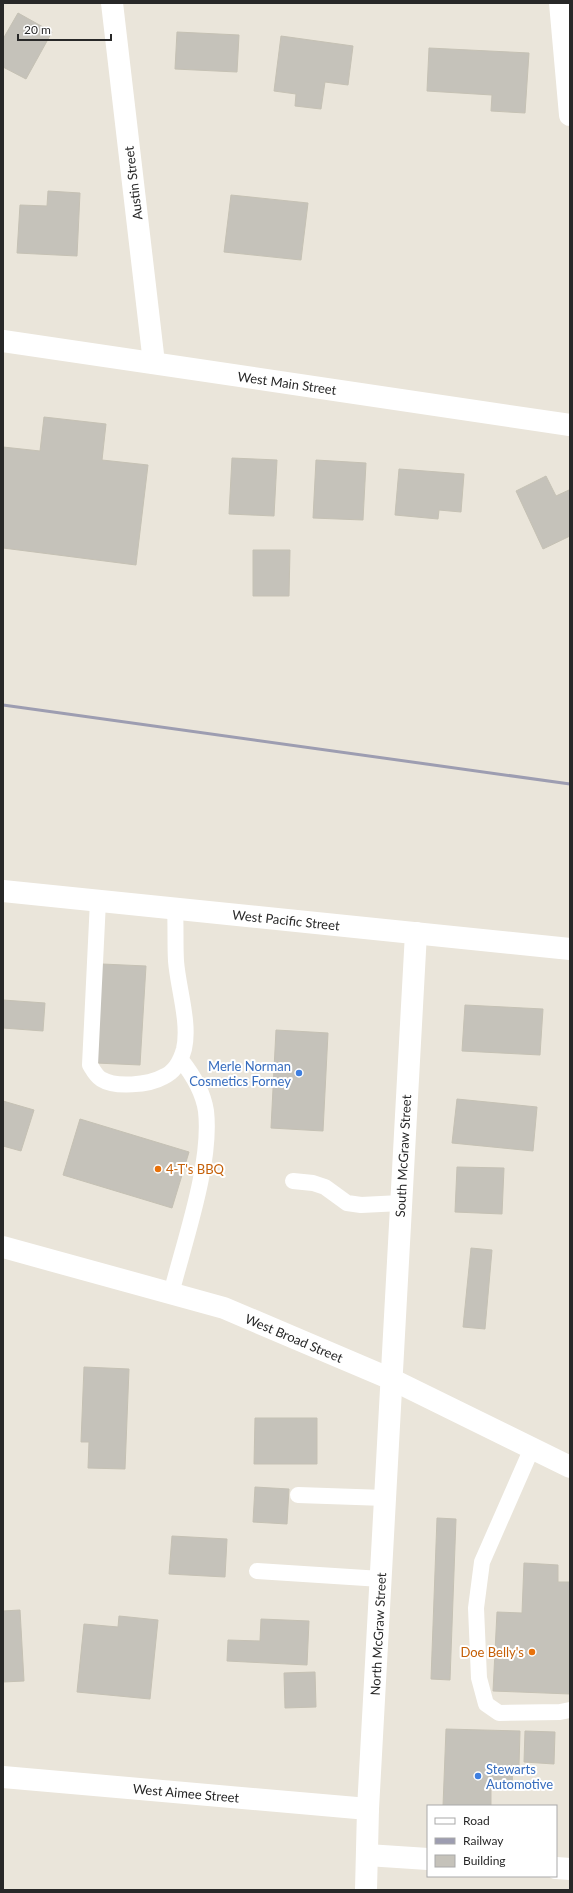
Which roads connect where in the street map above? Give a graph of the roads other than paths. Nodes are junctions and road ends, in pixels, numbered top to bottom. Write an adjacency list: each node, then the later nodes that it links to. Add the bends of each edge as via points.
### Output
1 (112, 3): 5 (street, Austin Street)
2 (560, 3): 3 (street)
3 (570, 115)
4 (3, 341): 5 (street, West Main Street)
5 (154, 363): 6 (street, West Main Street)
6 (570, 425)
7 (3, 891): 8 (street, West Pacific Street)
8 (98, 901): 9 (street, West Pacific Street); 12 (lane, via 90,1065 106,1082 125,1084 150,1082 164,1077)
9 (175, 909): 10 (street, West Pacific Street); 12 (lane, via 176,961 186,1036)
10 (416, 933): 11 (street, West Pacific Street); 14 (street, South McGraw Street)
11 (570, 949)
12 (181, 1060): 16 (lane, via 199,1086 206,1110 207,1134 202,1172)
13 (292, 1181): 14 (lane, via 325,1187 347,1203)
14 (401, 1203): 17 (street, South McGraw Street)
15 (3, 1247): 16 (street, West Broad Street)
16 (171, 1294): 17 (street, West Broad Street, via 224,1308)
17 (391, 1379): 18 (street, West Broad Street); 21 (street, North McGraw Street)
18 (532, 1448): 19 (street, West Broad Street); 24 (lane, via 482,1562 476,1608 479,1678 486,1704 499,1713)
19 (570, 1467)
20 (298, 1495): 21 (lane)
21 (385, 1498): 23 (street, North McGraw Street)
22 (257, 1571): 23 (lane)
23 (381, 1579): 26 (street, North McGraw Street)
24 (570, 1710)
25 (3, 1777): 26 (street, West Aimee Street)
26 (368, 1809): 27 (street, North McGraw Street)
27 (367, 1855): 28 (street); 31 (street, North McGraw Street)
28 (427, 1859)
29 (557, 1868): 30 (street)
30 (570, 1868)
31 (366, 1890)

